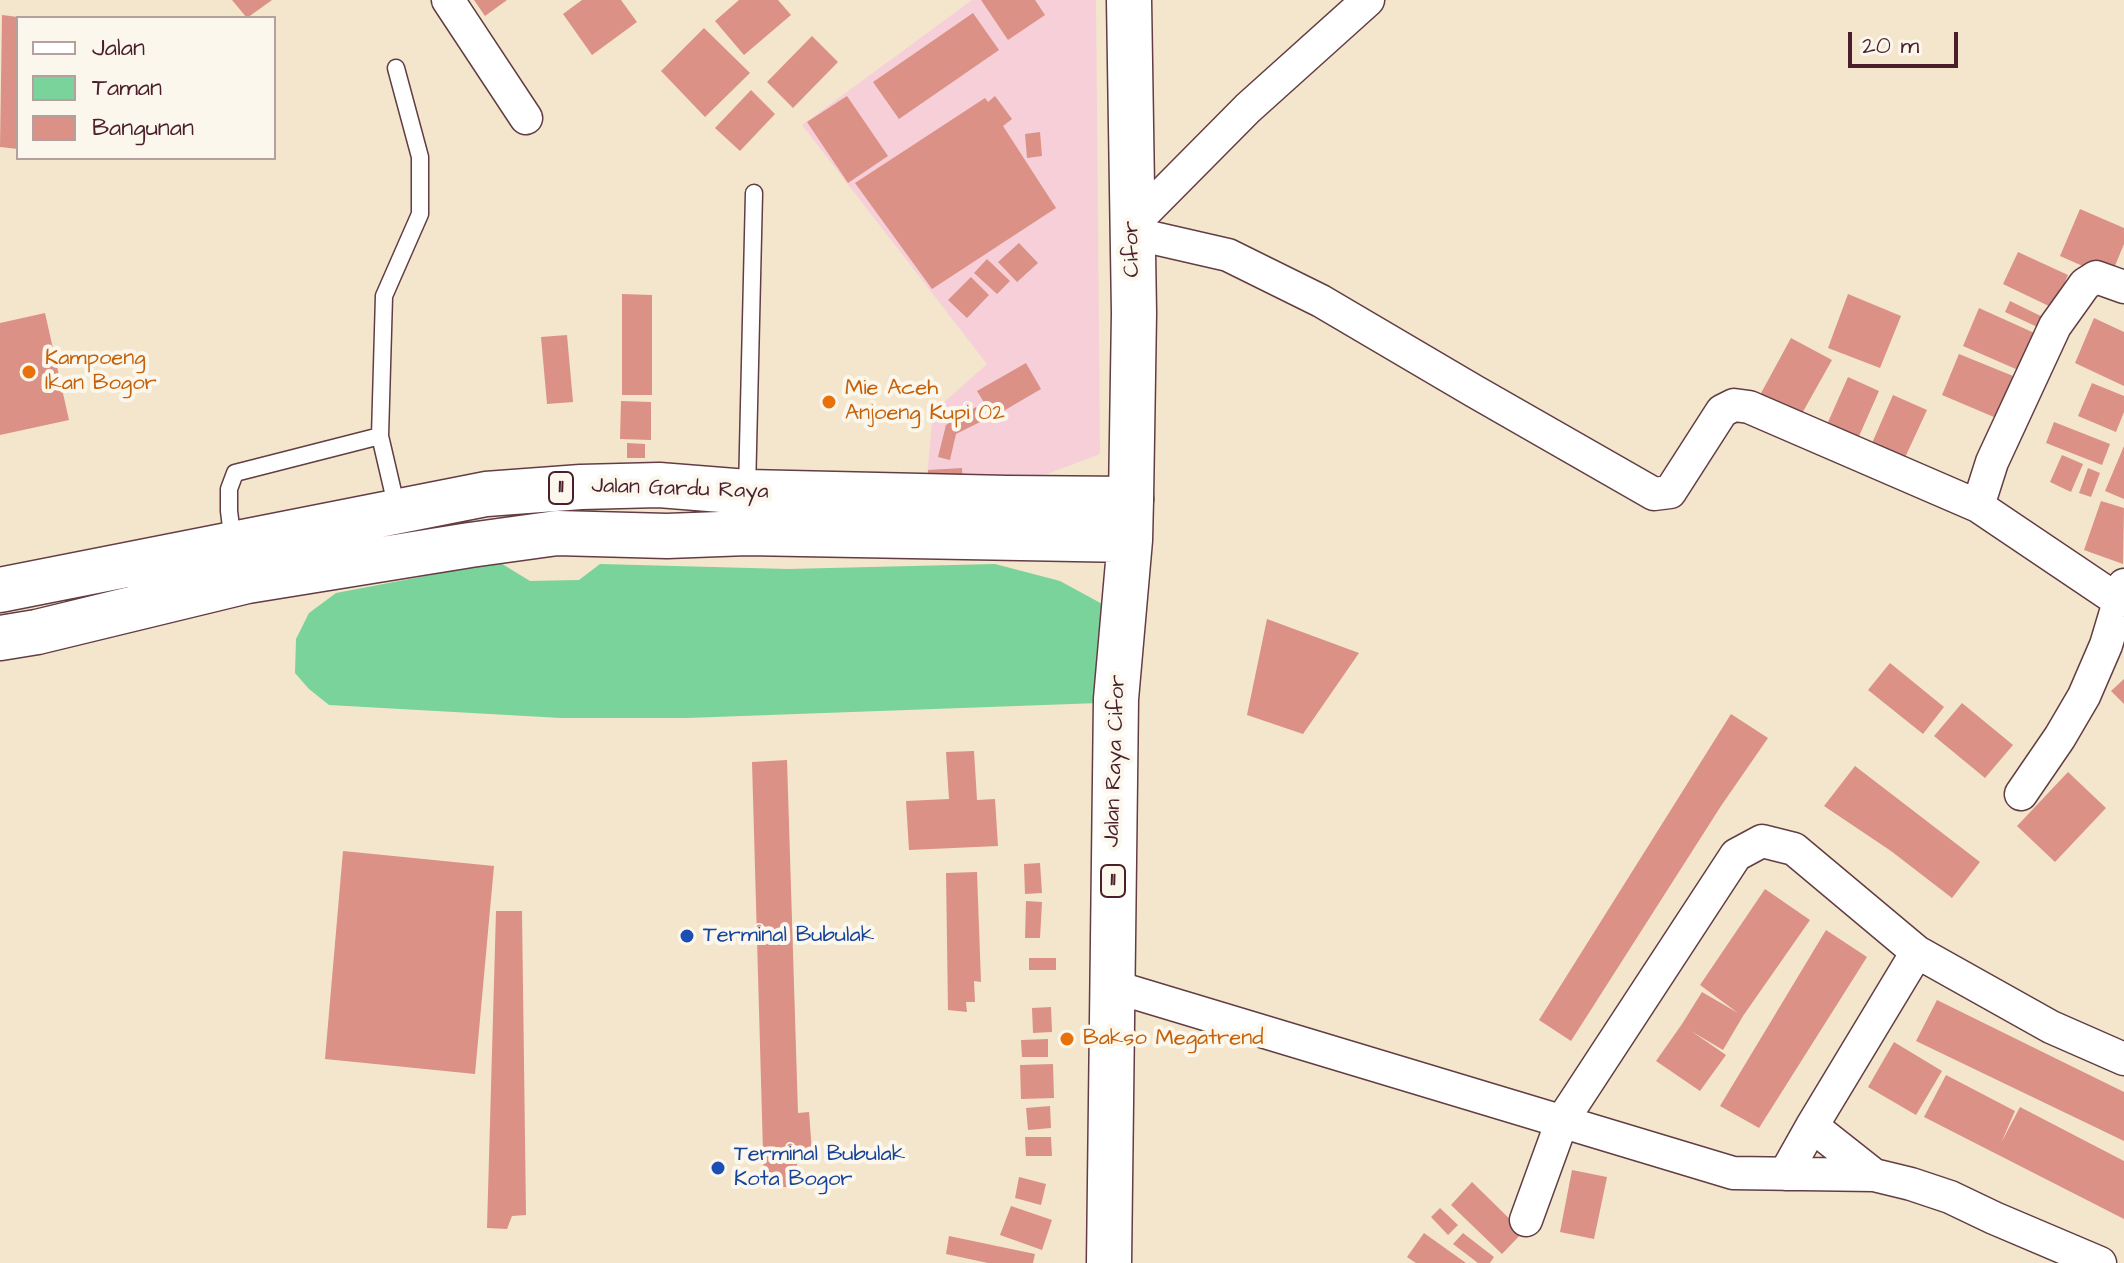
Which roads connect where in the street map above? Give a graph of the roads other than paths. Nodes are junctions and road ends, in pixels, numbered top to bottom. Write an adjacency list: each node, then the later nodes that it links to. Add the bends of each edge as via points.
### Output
1 (448, 0): 5 (street)
2 (1129, 0): 7 (main road, Cifor)
3 (1368, 0): 7 (street, via 1248,108)
4 (396, 68): 9 (lane, via 420,157 420,214 384,296)
5 (526, 118)
6 (754, 193): 12 (lane)
7 (1132, 228): 10 (street, via 1228,255 1321,301 1654,494 1670,492 1722,411 1734,405); 13 (main road, Cifor)
8 (2124, 287): 10 (street, via 2096,277 2055,326 1992,462)
9 (380, 436): 11 (lane); 14 (lane, via 235,473 229,489)
10 (1978, 506): 16 (street)
11 (398, 512): 12 (main road, Jalan Gardu Raya / 11, via 486,494 659,485); 14 (main road, Jalan Gardu Raya / 11)
12 (747, 512): 13 (main road, Jalan Gardu Raya / 11, via 1007,498); 17 (main road, Jalan Gardu Raya / 11, via 667,536 557,533 247,581)
13 (1130, 519): 20 (main road, Jalan Raya Cifor / 11, via 1116,699)
14 (233, 544): 15 (main road, Jalan Gardu Raya / 11)
15 (0, 590)
16 (2122, 593): 18 (street, via 2084,696)
17 (0, 638)
18 (2021, 794)
19 (1917, 952): 21 (street, via 2051,1027); 22 (street, via 1794,849 1762,841 1736,855); 23 (street)
20 (1112, 986): 22 (street); 27 (main road, Jalan Raya Cifor / 11)
21 (2124, 1059)
22 (1562, 1121): 24 (street, via 1733,1173); 26 (street)
23 (1812, 1126): 24 (street); 25 (street)
24 (1785, 1174): 25 (street)
25 (1874, 1175): 28 (street, via 1950,1197)
26 (1526, 1220)
27 (1109, 1263)
28 (2100, 1263)

